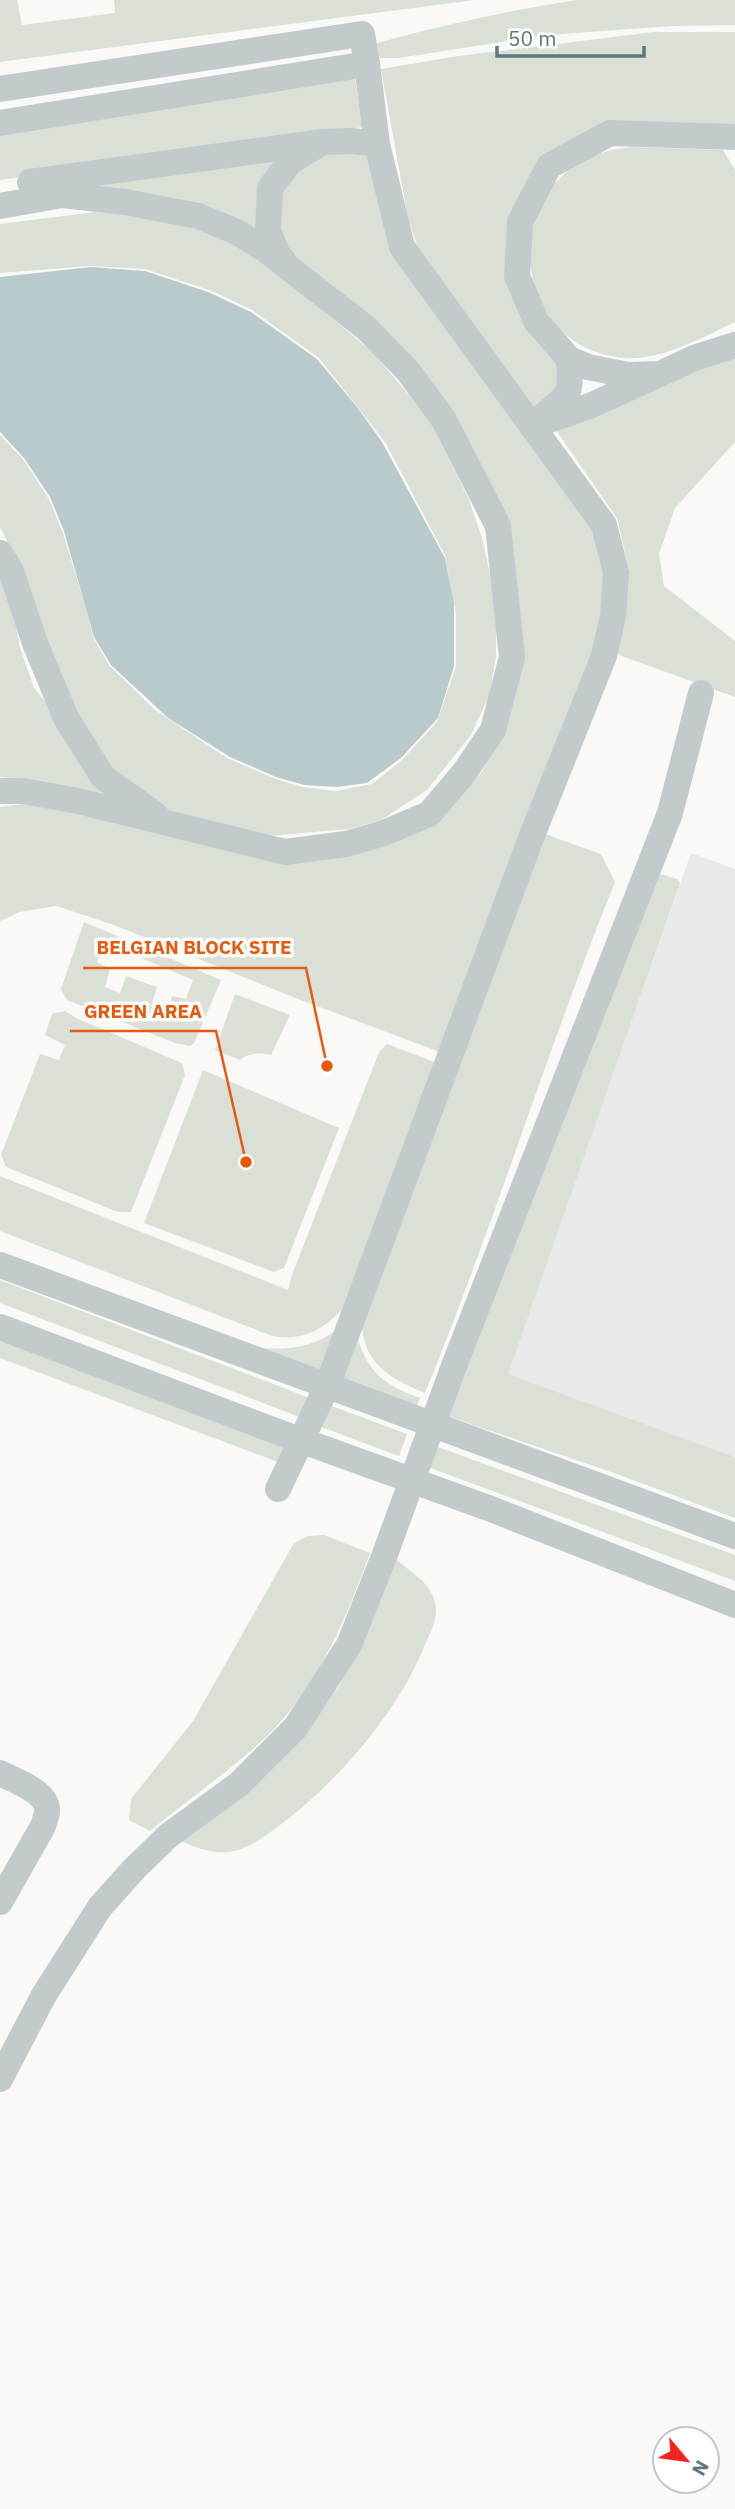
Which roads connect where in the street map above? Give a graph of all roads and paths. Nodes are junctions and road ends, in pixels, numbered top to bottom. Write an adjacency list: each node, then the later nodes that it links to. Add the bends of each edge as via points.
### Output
1 (368, 64): 2 (street, via 362,34); 3 (street); 5 (street)
2 (0, 89)
3 (0, 123)
4 (323, 142): 5 (street); 7 (street); 9 (street, via 290,162 270,188 268,231 278,255)
5 (377, 144): 13 (street, via 402,247)
6 (733, 144): 11 (street, via 610,134 550,166 520,222 517,276 536,321)
7 (0, 187)
8 (0, 206): 9 (street, via 62,195 198,216 237,232)
9 (297, 274): 17 (street, via 366,328 408,371 444,420 498,526 512,657 493,730 464,774 429,814 346,844 285,852)
10 (735, 345): 12 (street)
11 (569, 359): 12 (street, via 617,373); 13 (street, via 571,383 566,398)
12 (660, 374): 13 (street)
13 (532, 426): 20 (street, via 604,525 616,572 613,616 604,656 531,838)
14 (0, 553): 17 (street, via 11,571 66,719 103,776)
15 (701, 693): 27 (street, bridge, via 670,813 349,1645 296,1727 239,1784 168,1836 100,1907 44,1995)
16 (0, 791): 17 (street, via 78,801)
17 (169, 824)
18 (0, 1265): 20 (street)
19 (0, 1327): 21 (street)
20 (328, 1384): 21 (street); 23 (street)
21 (301, 1441): 22 (street); 24 (street, via 491,1509)
22 (278, 1489)
23 (735, 1536)
24 (735, 1605)
25 (0, 1773): 26 (street, via 36,1793 46,1804 47,1814)
26 (0, 1902)
27 (0, 2079)

